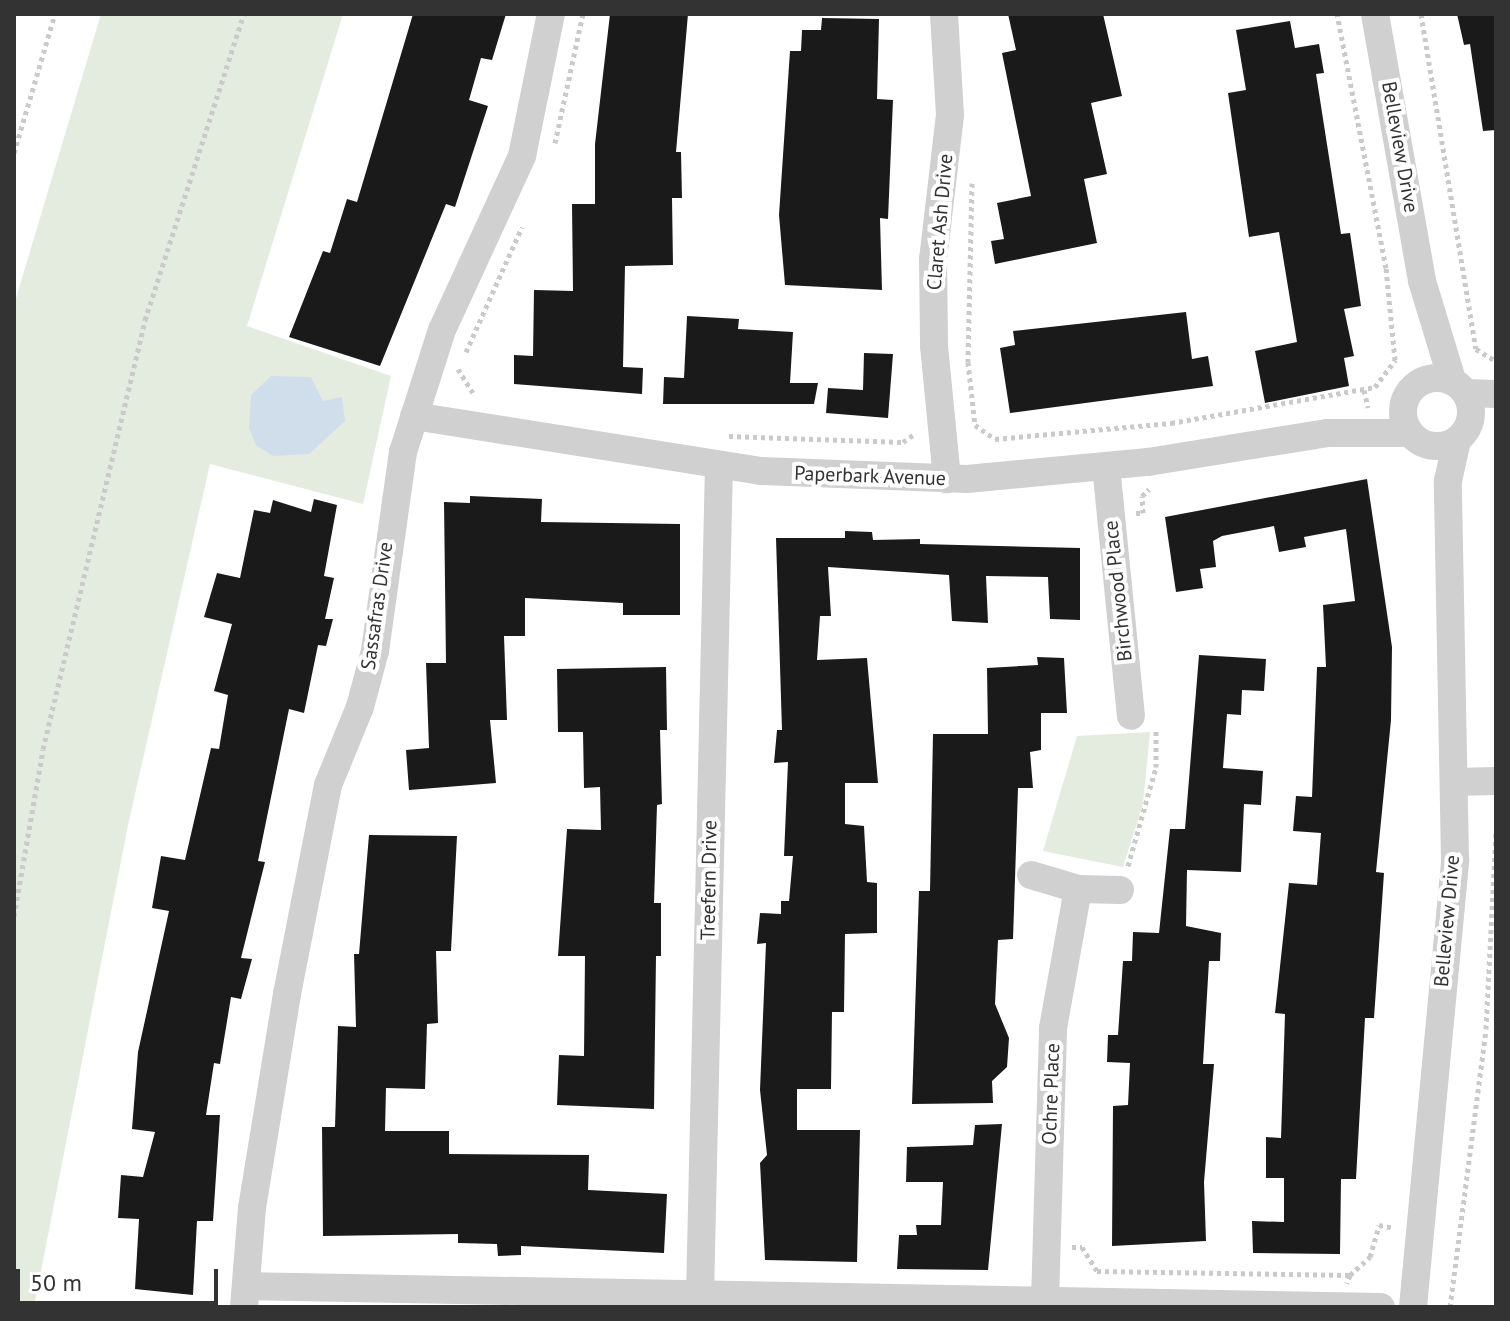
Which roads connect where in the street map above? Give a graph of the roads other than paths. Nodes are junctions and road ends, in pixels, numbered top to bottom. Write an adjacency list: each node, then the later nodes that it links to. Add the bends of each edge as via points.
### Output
1 (551, 14): 9 (street, Sassafras Drive, via 522,156 442,330)
2 (944, 14): 15 (street, Claret Ash Drive, via 950,115 933,259)
3 (1375, 14): 4 (street, Belleview Drive)
4 (1422, 281): 5 (street, Belleview Drive); 6 (street, Belleview Drive)
5 (1459, 386): 6 (street, Paperbark Avenue); 7 (street); 10 (street, Belleview Drive)
6 (1411, 391): 11 (street, Paperbark Avenue); 12 (street, Belleview Drive)
7 (1496, 394)
8 (1496, 409): 10 (street)
9 (414, 416): 13 (street, Paperbark Avenue); 24 (street, Sassafras Drive, via 387,533 375,651 360,707 328,785 287,994)
10 (1464, 431): 12 (street, Paperbark Avenue); 16 (street, Belleview Drive, via 1448,481)
11 (1327, 433): 12 (street, Paperbark Avenue); 14 (street, Paperbark Avenue)
12 (1416, 438): 16 (street, Belleview Drive, via 1438,479)
13 (719, 465): 15 (street, Paperbark Avenue); 23 (street, Treefern Drive)
14 (1106, 466): 15 (street, Paperbark Avenue); 17 (street, Birchwood Place)
15 (947, 479)
16 (1450, 535): 19 (street, Belleview Drive)
17 (1131, 716)
18 (1496, 781): 19 (street)
19 (1454, 782): 29 (street, Belleview Drive, via 1455,859)
20 (1031, 875): 21 (street)
21 (1078, 889): 22 (street); 25 (street, Ochre Place, via 1053,1028)
22 (1120, 890)
23 (700, 1295): 24 (street); 26 (street)
24 (245, 1297)
25 (1045, 1301): 26 (street); 27 (street)
26 (868, 1302)
27 (1339, 1306): 28 (street)
28 (1381, 1307)
29 (1413, 1307)

